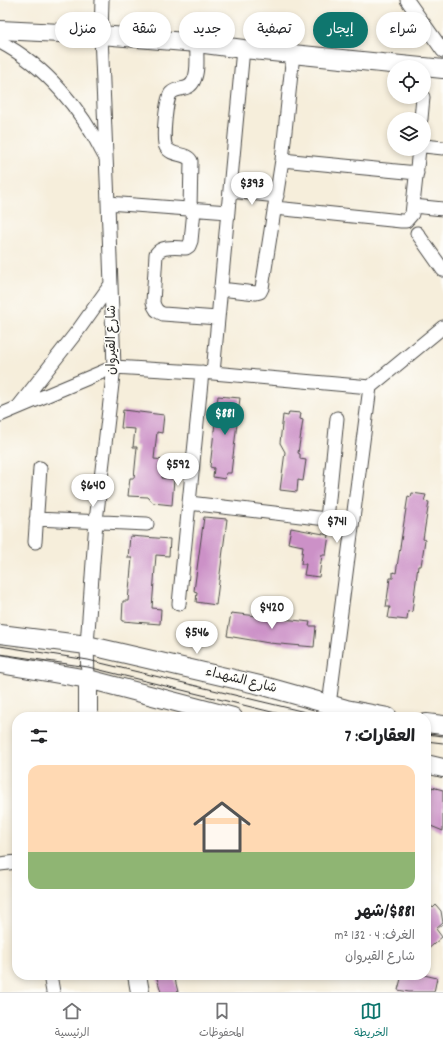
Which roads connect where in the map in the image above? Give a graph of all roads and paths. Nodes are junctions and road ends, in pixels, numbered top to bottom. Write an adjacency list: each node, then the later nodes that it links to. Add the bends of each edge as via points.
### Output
1 (102, 0): 3 (street, شارع القيروان)
2 (407, 0): 13 (street)
3 (102, 12)
4 (0, 30): 5 (main road)
5 (55, 33)
6 (111, 36): 8 (main road)
7 (0, 42): 21 (street, via 37,67 64,93 95,136)
8 (179, 42)
9 (102, 48): 21 (street, شارع القيروان)
10 (197, 48): 28 (street, via 195,79 189,86 174,91 169,97 164,137 169,151 187,156 191,160)
11 (235, 48): 12 (main road)
12 (243, 49): 14 (main road); 24 (street)
13 (443, 51)
14 (293, 54): 15 (main road); 22 (street)
15 (387, 66)
16 (443, 69): 17 (main road)
17 (431, 70)
18 (431, 147): 19 (street)
19 (443, 148)
20 (418, 156): 23 (street)
21 (107, 160): 26 (street, شارع القيروان)
22 (282, 160): 23 (street); 25 (street)
23 (417, 173): 27 (street)
24 (230, 192): 25 (street); 30 (street)
25 (276, 202): 27 (street, via 401,221 409,218); 34 (street, via 262,288 256,293)
26 (108, 203): 28 (street); 33 (street, شارع القيروان)
27 (413, 206): 29 (street)
28 (192, 209): 30 (street); 35 (street, via 189,246 163,248 156,254 153,302 156,310 163,314)
29 (443, 209)
30 (228, 212): 34 (street)
31 (417, 234): 32 (street)
32 (443, 270)
33 (111, 284): 37 (street, شارع القيروان); 40 (street, via 80,329)
34 (220, 289): 35 (street)
35 (218, 318): 38 (street)
36 (443, 327): 39 (street)
37 (114, 367): 38 (street); 40 (street); 47 (street, شارع القيروان)
38 (208, 372): 39 (street); 44 (street)
39 (370, 387): 48 (street)
40 (18, 407): 41 (street)
41 (0, 415)
42 (337, 418): 46 (street)
43 (40, 468): 45 (street)
44 (189, 503): 46 (street); 51 (street)
45 (36, 518): 47 (street); 50 (street)
46 (327, 519): 48 (street)
47 (96, 521): 49 (street); 53 (street, شارع القيروان)
48 (352, 522): 56 (street)
49 (147, 524)
50 (35, 542)
51 (179, 604)
52 (0, 634): 53 (main road, شارع الشهداء)
53 (87, 645): 55 (street, شارع القيروان); 56 (main road, شارع الشهداء, via 264,686)
54 (0, 664): 55 (main road)
55 (88, 679): 57 (main road); 58 (main road)
56 (328, 705): 59 (main road, شارع الشهداء)
57 (88, 712)
58 (214, 712)
59 (363, 712)
60 (431, 724): 61 (main road)
61 (443, 725)
62 (431, 765): 63 (main road)
63 (443, 768)
64 (12, 863): 65 (street)
65 (0, 864)
66 (51, 980): 68 (street)
67 (138, 980): 69 (main road)
68 (53, 992)
69 (140, 992)

